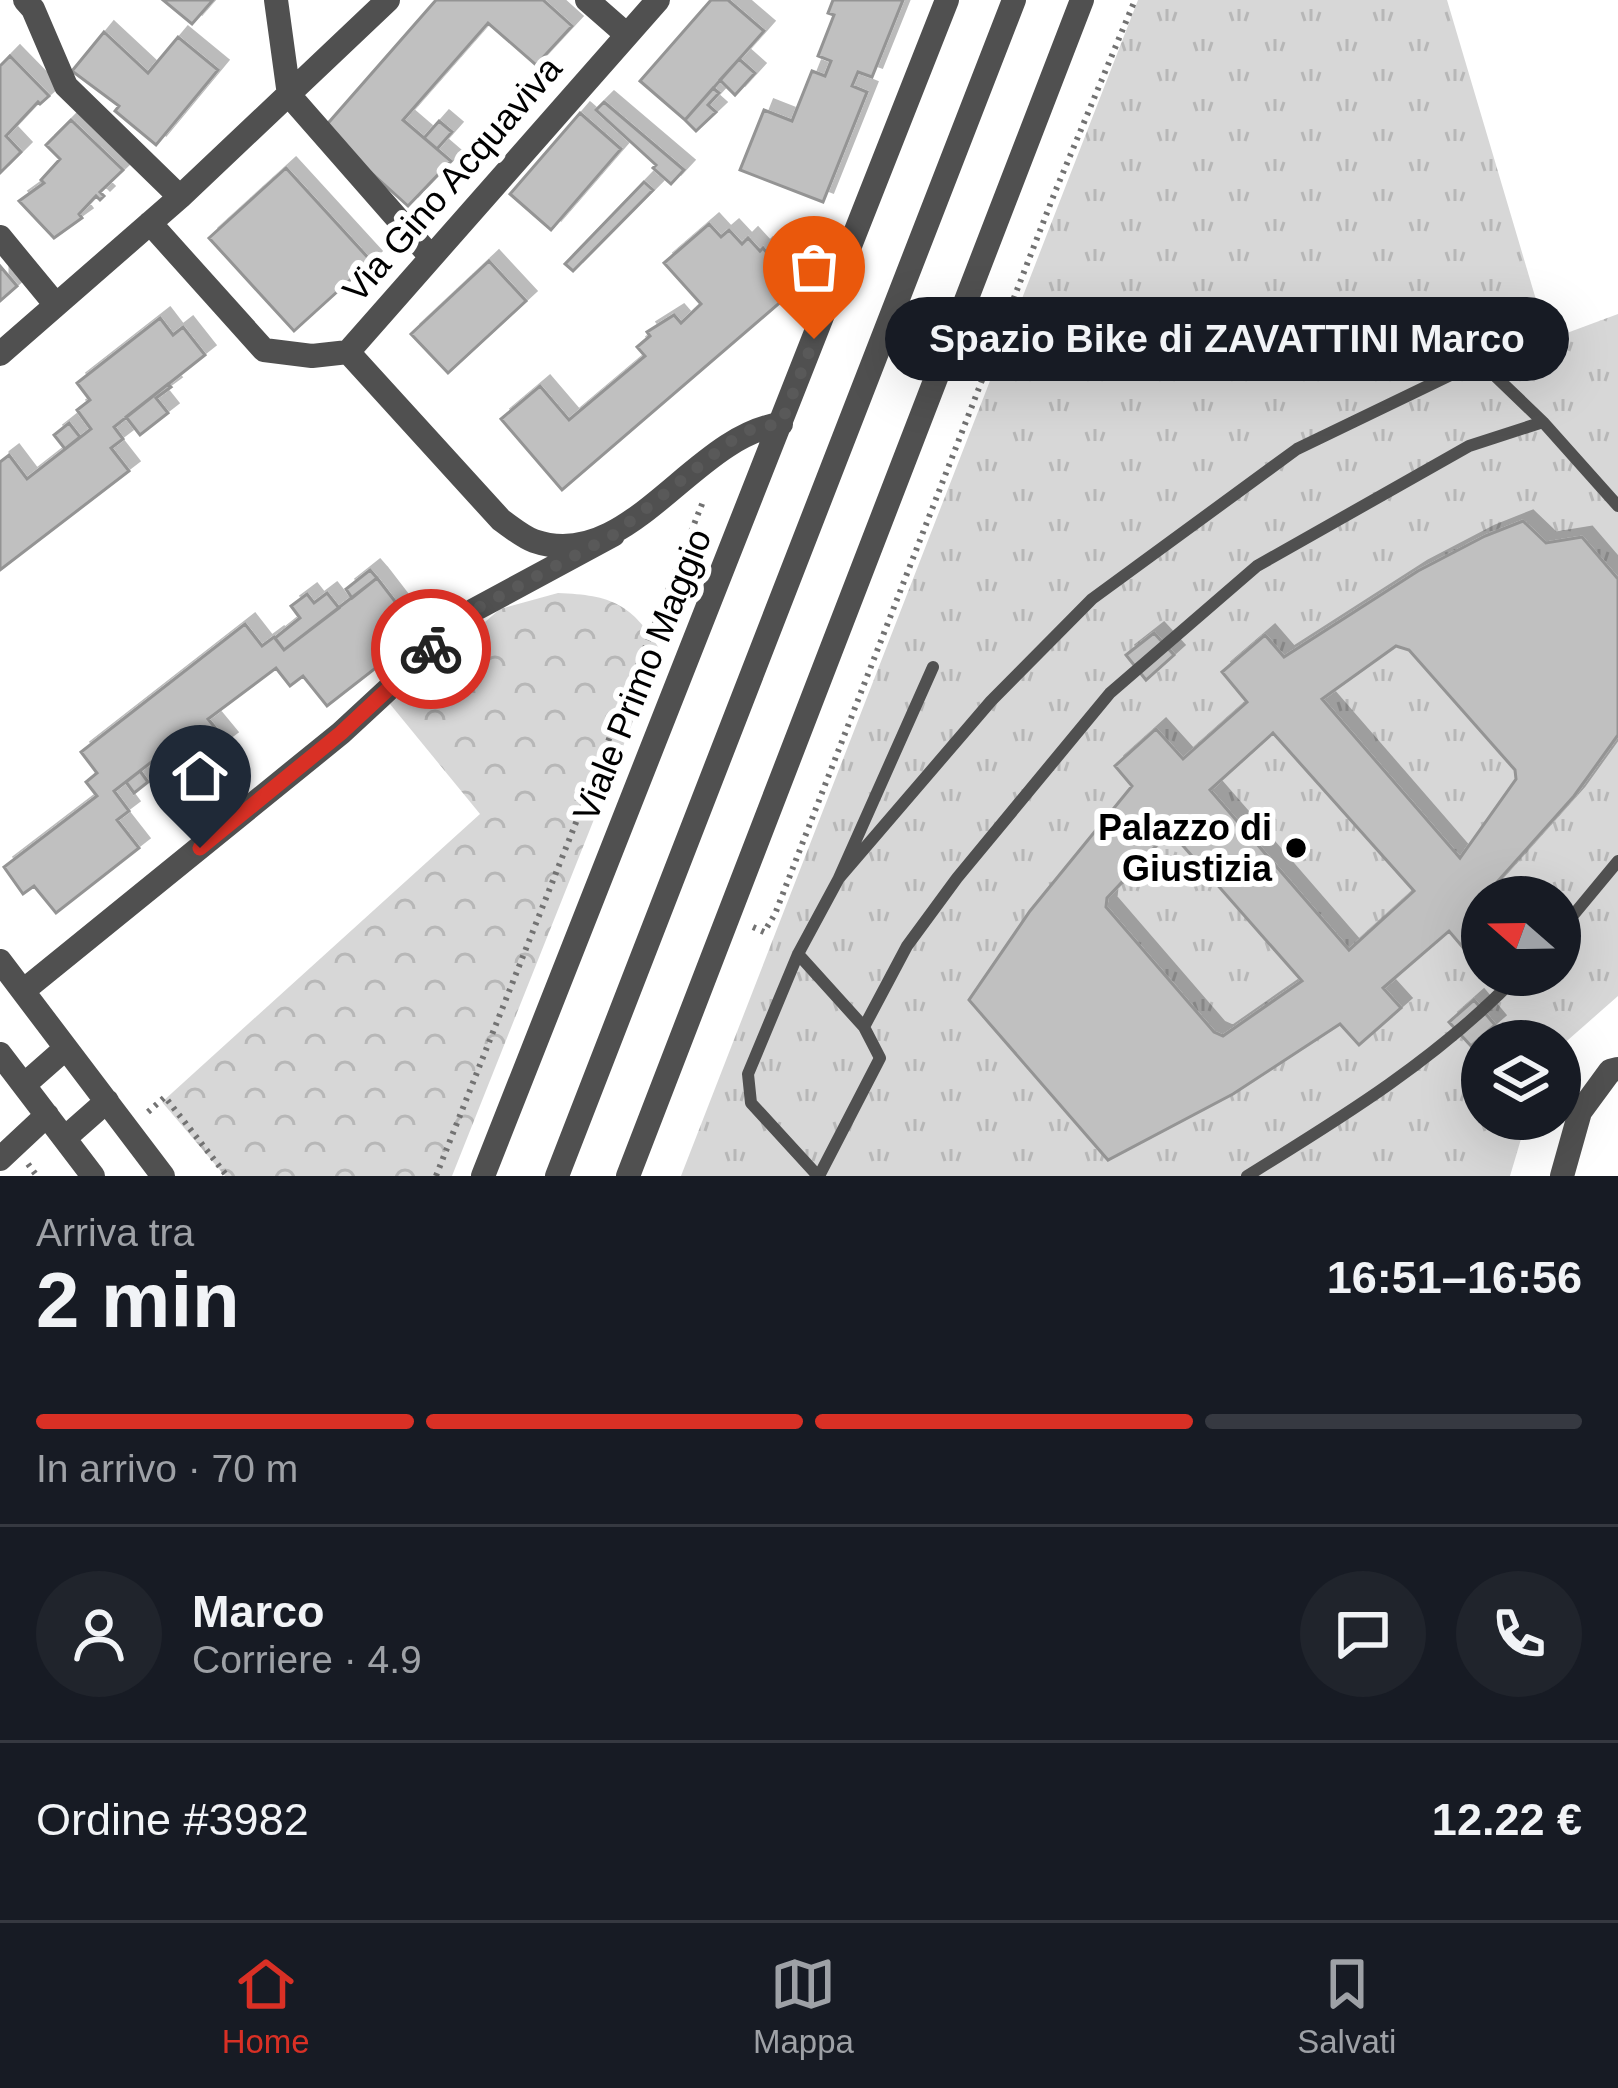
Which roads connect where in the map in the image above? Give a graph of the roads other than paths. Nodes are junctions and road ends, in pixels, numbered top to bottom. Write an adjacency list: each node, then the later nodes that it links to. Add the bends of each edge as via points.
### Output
1 (25, 0): 11 (street, via 66,86)
2 (276, 0): 10 (street)
3 (388, 0): 10 (street)
4 (586, 0): 9 (street)
5 (658, 0): 9 (street, Via Gino Acquaviva)
6 (947, 0): 19 (street, Viale Primo Maggio)
7 (1015, 0): 42 (street)
8 (1082, 0): 43 (street)
9 (627, 35): 14 (street, Via Gino Acquaviva)
10 (289, 94): 11 (street); 14 (street)
11 (180, 197): 12 (street)
12 (150, 224): 15 (street); 16 (street, Via Gino Acquaviva, via 264,350)
13 (0, 237): 15 (street)
14 (431, 257): 16 (street, Via Gino Acquaviva)
15 (56, 305): 17 (street)
16 (347, 352): 21 (street, Via Gino Acquaviva, via 502,520 533,541 570,545)
17 (0, 354)
18 (1543, 422): 20 (lane); 24 (lane, via 1493,374 1467,367 1297,449 1092,599 991,701); 30 (lane, via 1469,446 1257,566 1110,693 957,878)
19 (781, 424): 21 (street, via 728,443); 41 (street, Viale Primo Maggio)
20 (1618, 506)
21 (613, 535): 28 (street, via 474,610 341,733)
22 (933, 667): 24 (lane)
23 (1618, 860): 25 (lane)
24 (839, 878): 26 (lane)
25 (1581, 905)
26 (798, 953): 30 (lane); 44 (lane, via 748,1074 751,1103)
27 (0, 962): 28 (street)
28 (23, 991): 31 (street)
29 (1498, 996): 45 (lane, via 1364,1105)
30 (865, 1027): 44 (lane, via 880,1058)
31 (66, 1048): 34 (street); 35 (street)
32 (0, 1054): 34 (street)
33 (1618, 1069): 46 (street, via 1580,1112)
34 (24, 1085): 36 (street)
35 (107, 1102): 37 (street); 40 (street)
36 (47, 1115): 37 (street); 38 (street)
37 (65, 1138): 39 (street)
38 (0, 1159)
39 (93, 1176)
40 (163, 1176)
41 (483, 1176)
42 (557, 1176)
43 (628, 1176)
44 (819, 1176)
45 (1247, 1176)
46 (1562, 1176)

